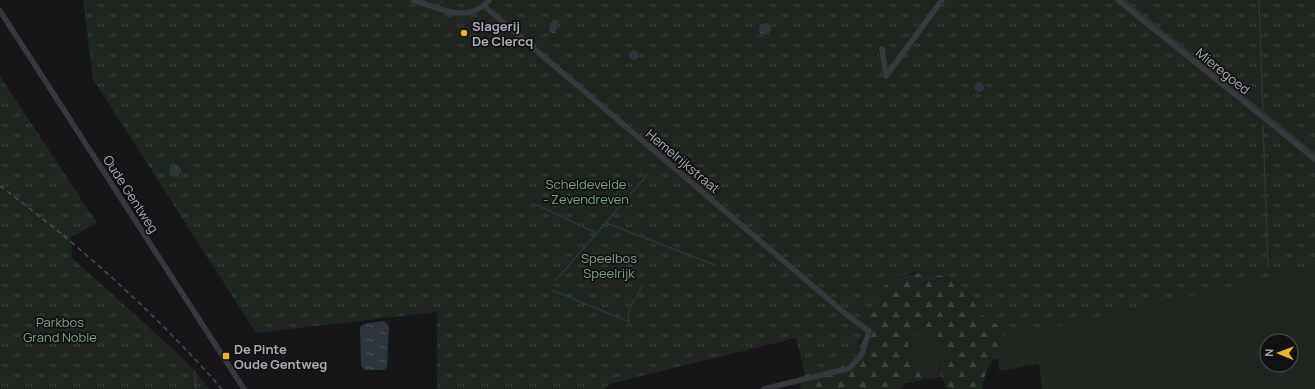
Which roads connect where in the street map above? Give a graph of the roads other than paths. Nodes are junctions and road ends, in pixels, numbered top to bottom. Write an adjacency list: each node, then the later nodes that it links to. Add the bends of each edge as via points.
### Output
1 (413, 0): 5 (street, via 465,14 473,13)
2 (489, 0): 5 (street)
3 (942, 0): 7 (street, via 886,76)
4 (1118, 0): 8 (street, Mieregoed)
5 (484, 6): 10 (street, Hemelrijkstraat, via 869,332 862,354 850,368)
6 (0, 11): 9 (street, Oude Gentweg)
7 (882, 49)
8 (1315, 159)
9 (244, 389)
10 (764, 389)

